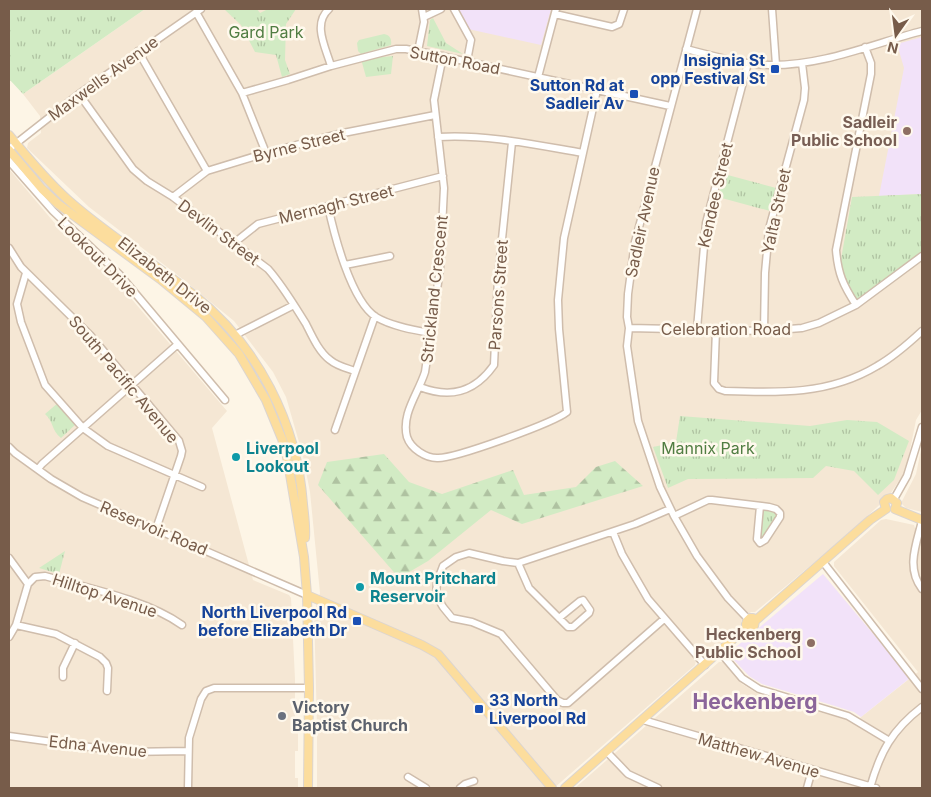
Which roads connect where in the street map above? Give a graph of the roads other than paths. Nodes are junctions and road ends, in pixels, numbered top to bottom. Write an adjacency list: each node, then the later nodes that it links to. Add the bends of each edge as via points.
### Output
1 (329, 9): 21 (street, via 322,16 320,25)
2 (422, 9): 10 (street)
3 (440, 9): 10 (street)
4 (454, 9): 17 (street, via 471,40)
5 (624, 9): 9 (street, via 619,24 612,27)
6 (697, 9): 13 (street, Sadleir Avenue)
7 (772, 9): 20 (street)
8 (198, 10): 14 (street, Maxwells Avenue); 24 (street)
9 (556, 11): 22 (street)
10 (424, 17): 15 (street)
11 (922, 31): 12 (street)
12 (865, 47): 19 (street); 47 (street, via 871,74 836,250 842,284)
13 (686, 49): 18 (street); 26 (street, Sadleir Avenue)
14 (138, 51): 25 (street, Maxwells Avenue); 36 (street)
15 (418, 51): 16 (street, Sutton Road); 21 (street, Sutton Road, via 396,50)
16 (443, 56): 17 (street, Sutton Road); 27 (street, Strickland Crescent)
17 (467, 61): 22 (street, Sutton Road)
18 (748, 63): 20 (street); 50 (street, Kendee Street, via 706,223)
19 (802, 63): 20 (street); 53 (street, Yalta Street, via 804,100 769,228)
20 (776, 65)
21 (331, 66): 24 (street, Sutton Road)
22 (538, 77): 23 (street, Sutton Road)
23 (597, 90): 26 (street, Sutton Road); 34 (street, Strickland Crescent)
24 (242, 93): 33 (street)
25 (80, 94): 31 (street, Maxwells Avenue); 38 (street, Devlin Street, via 133,169)
26 (670, 106): 49 (street, Sadleir Avenue, via 635,242 628,294)
27 (434, 115): 29 (street, Strickland Crescent); 33 (street, Byrne Street, via 338,134)
28 (9, 135): 31 (main road, Elizabeth Drive)
29 (438, 137): 30 (street); 37 (street, Strickland Crescent)
30 (512, 142): 34 (street); 59 (street, Parsons Street, via 498,278 494,364 486,376 471,388 453,393)
31 (16, 143): 32 (street, Maxwells Avenue); 55 (main road, Elizabeth Drive, via 68,200 194,294)
32 (9, 149): 76 (main road, Elizabeth Drive, via 58,204 189,301 238,354 266,400 282,439)
33 (266, 153): 36 (street, Byrne Street)
34 (584, 153): 59 (street, Strickland Crescent, via 564,238 558,300 567,412 523,432 452,457 437,458 420,452 407,437 407,414)
35 (9, 161): 56 (street, Lookout Drive, via 53,211 119,274)
36 (207, 171): 38 (street, Byrne Street)
37 (443, 176): 39 (street, Mernagh Street); 54 (street, Strickland Crescent, via 440,270)
38 (173, 197): 40 (street, Devlin Street)
39 (328, 206): 40 (street, Mernagh Street, via 258,224); 44 (street)
40 (234, 243): 46 (street, Devlin Street, via 268,269)
41 (9, 248): 45 (street, South Pacific Avenue)
42 (390, 256): 44 (street)
43 (922, 256): 47 (street, Celebration Road)
44 (346, 265): 48 (street, via 360,300)
45 (26, 273): 58 (street, South Pacific Avenue, via 90,335); 62 (street, via 17,304 21,322 45,385)
46 (294, 305): 55 (street); 57 (street, Devlin Street, via 328,360)
47 (856, 305): 53 (street, Celebration Road, via 802,328)
48 (376, 316): 54 (street, via 398,326); 57 (street)
49 (629, 328): 50 (street, Celebration Road); 70 (street, Sadleir Avenue, via 627,346 638,421)
50 (697, 330): 51 (street, Celebration Road)
51 (716, 330): 52 (street, via 714,381 717,388 780,393 821,388 848,380 884,362); 53 (street, Celebration Road)
52 (922, 331)
53 (764, 332)
54 (431, 333): 59 (street, Strickland Crescent)
55 (235, 335): 76 (main road, Elizabeth Drive, via 264,376 292,440 302,484)
56 (178, 344): 58 (street); 60 (street, Lookout Drive)
57 (355, 371): 63 (street)
58 (131, 385): 62 (street); 66 (street, South Pacific Avenue, via 179,441 182,451)
59 (420, 387)
60 (225, 400)
61 (922, 427): 68 (street, via 907,476)
62 (83, 428): 65 (street); 66 (street, via 108,446)
63 (335, 430)
64 (9, 449): 65 (street, Reservoir Road)
65 (38, 469): 74 (street, Reservoir Road, via 66,489)
66 (175, 475): 67 (street); 74 (street, South Pacific Avenue)
67 (202, 487)
68 (894, 499): 71 (main road, via 897,503)
69 (760, 506): 69 (street, via 773,508 780,515 760,543 757,538); 72 (street, via 708,500)
70 (670, 509): 72 (street, Sadleir Avenue); 75 (street)
71 (890, 509): 73 (main road); 79 (main road, via 870,520)
72 (674, 516): 85 (street, Sadleir Avenue, via 706,568)
73 (922, 520): 81 (street, via 912,566)
74 (156, 529): 82 (street, Reservoir Road)
75 (613, 532): 78 (street); 84 (street, via 648,599)
76 (304, 557): 82 (main road, Elizabeth Drive)
77 (9, 558): 80 (street)
78 (518, 562): 83 (street, via 529,588); 84 (street, via 469,553 456,557 443,566 436,596 452,618 501,634 563,703 568,703)
79 (823, 562): 85 (main road); 94 (street)
80 (28, 584): 86 (street); 87 (street, Hilltop Avenue, via 38,576 45,576 136,603)
81 (922, 589)
82 (307, 596): 93 (main road, Elizabeth Drive); 109 (main road, via 438,654)
83 (559, 618): 83 (street, via 568,627 573,627 590,610 583,600)
84 (664, 619): 91 (street)
85 (751, 622): 90 (main road)
86 (16, 625): 88 (street); 89 (street, via 50,632)
87 (182, 625)
88 (9, 637)
89 (75, 643): 92 (street, via 63,668); 95 (street, via 106,664)
90 (720, 652): 91 (main road); 99 (street, via 742,678 758,689 852,718)
91 (705, 665): 97 (main road)
92 (63, 678)
93 (309, 688): 100 (street, via 206,690 191,730); 106 (main road, Elizabeth Drive)
94 (922, 689)
95 (107, 690)
96 (922, 707): 99 (street)
97 (643, 720): 101 (main road); 102 (street, Matthew Avenue)
98 (9, 736): 100 (street, Edna Avenue, via 126,752)
99 (888, 740): 113 (street, via 877,763)
100 (188, 752): 105 (street)
101 (607, 752): 110 (main road); 111 (street, via 628,774)
102 (812, 770): 112 (street); 113 (street, Matthew Avenue)
103 (408, 777): 107 (street)
104 (474, 781): 108 (street)
105 (188, 788)
106 (308, 788)
107 (426, 788)
108 (460, 788)
109 (554, 788): 110 (main road)
110 (563, 788)
111 (658, 788)
112 (807, 788)
113 (872, 788)

